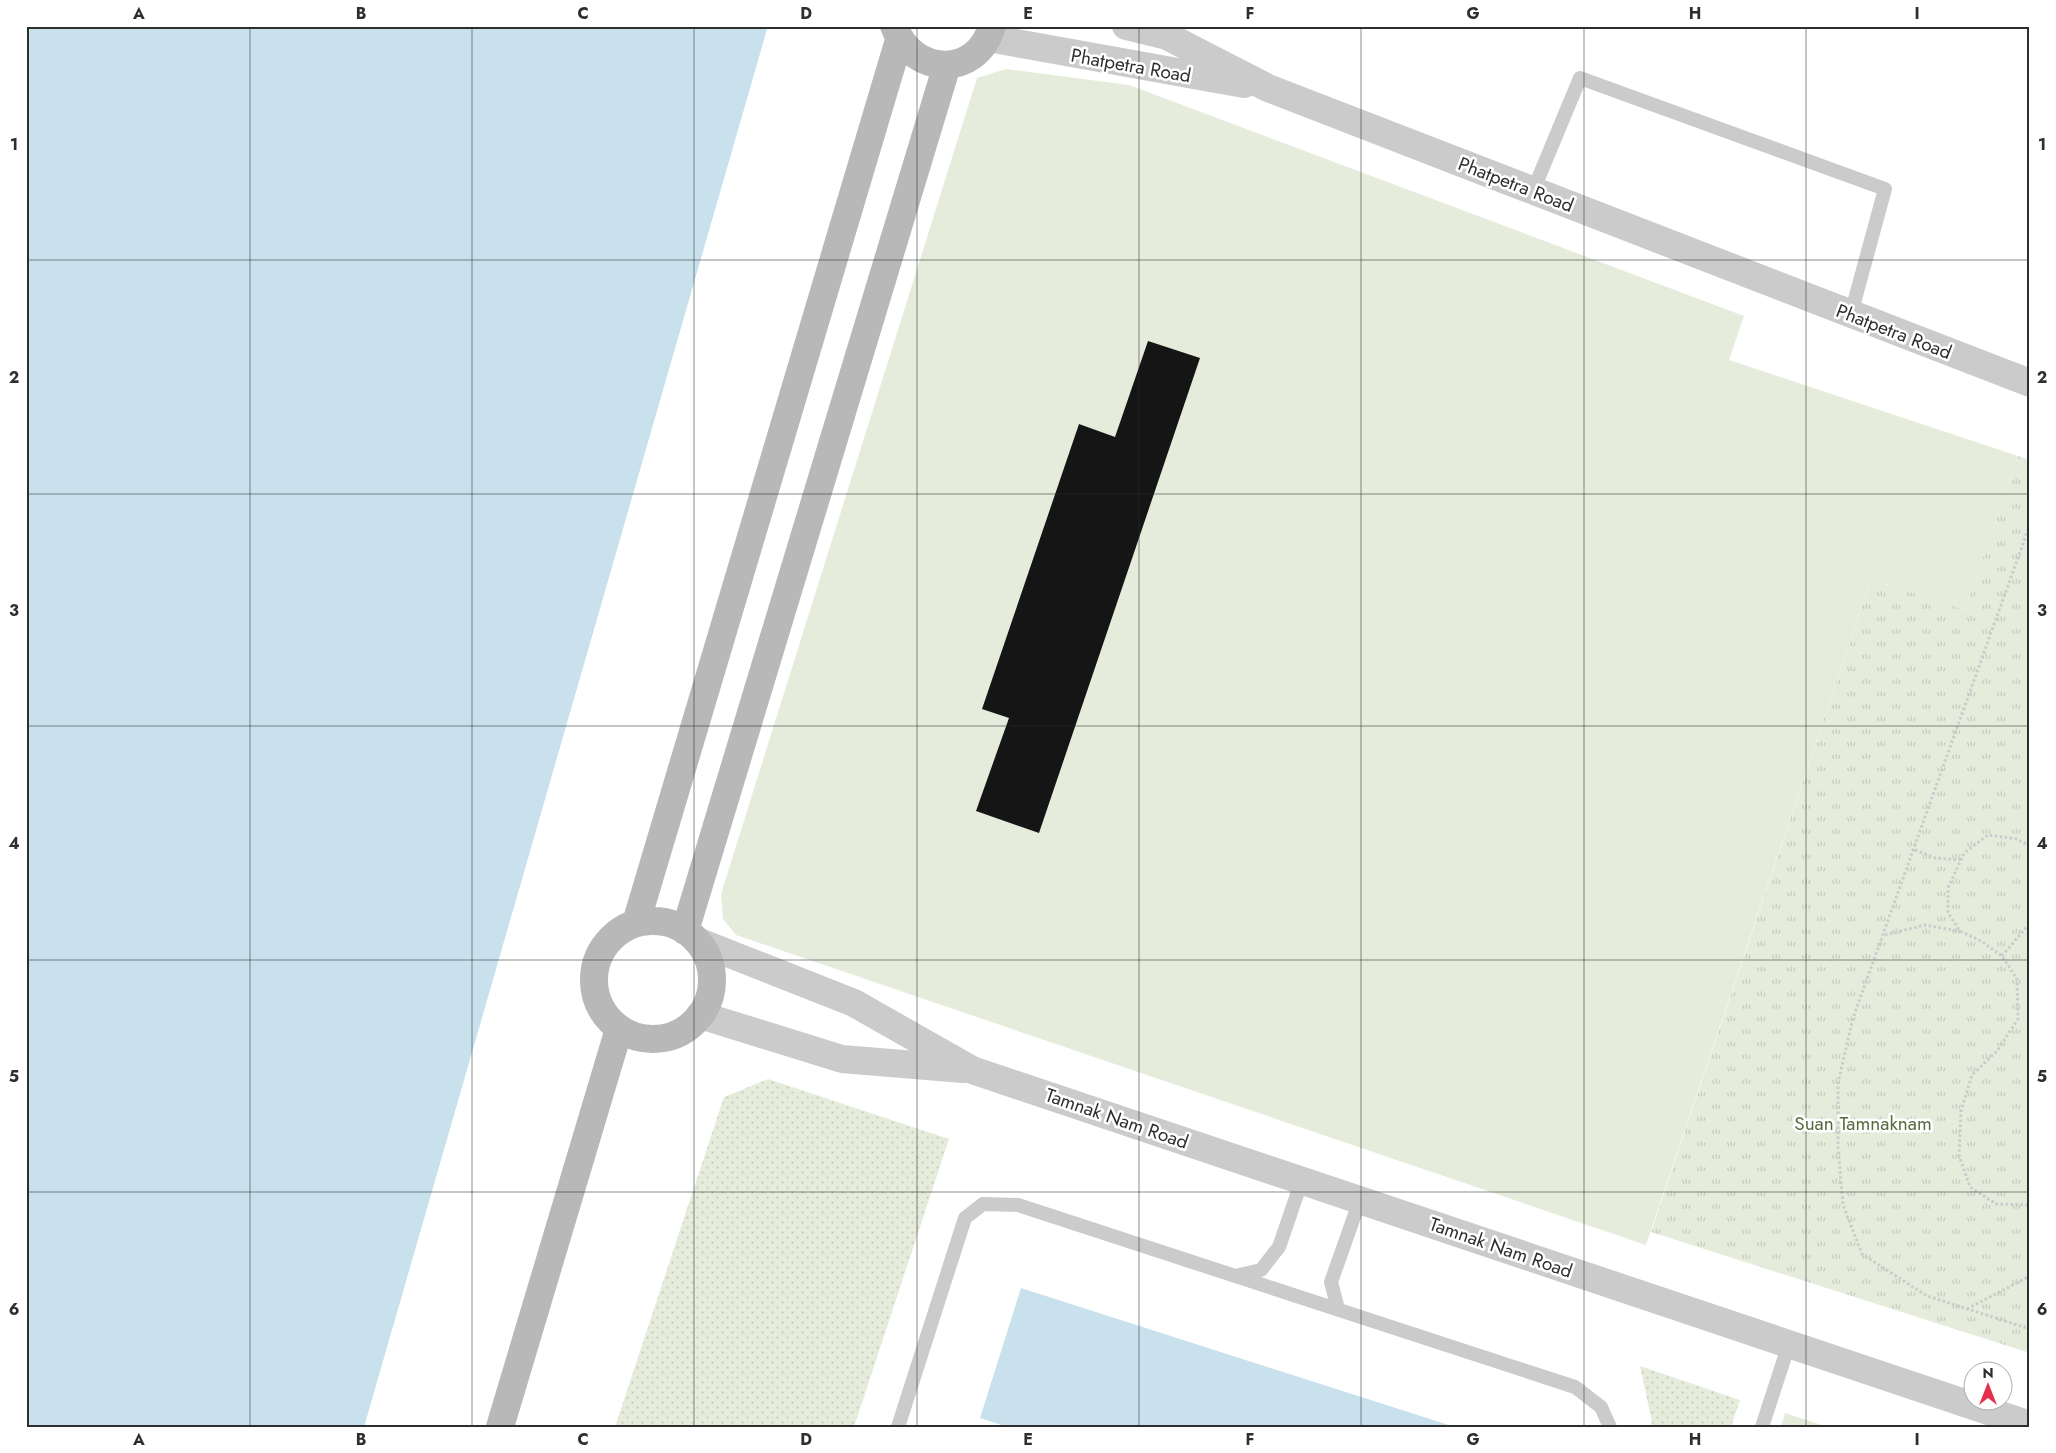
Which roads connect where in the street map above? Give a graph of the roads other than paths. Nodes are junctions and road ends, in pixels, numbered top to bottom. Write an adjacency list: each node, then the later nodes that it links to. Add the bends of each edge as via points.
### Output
1 (1126, 26): 5 (street, via 1167,36)
2 (990, 32): 4 (main road, via 978,52 964,61); 5 (street, Phatpetra Road, via 1160,70)
3 (897, 33): 4 (main road, via 911,54 928,63); 9 (main road)
4 (947, 65): 10 (main road)
5 (1268, 88): 6 (street, Phatpetra Road)
6 (1534, 191): 7 (street, Phatpetra Road); 7 (lane, via 1580,78 1885,189)
7 (1851, 314): 8 (street, Phatpetra Road)
8 (2030, 383)
9 (636, 924): 10 (main road, via 655,921 670,924); 12 (main road, via 618,932 605,945 596,962 593,980 596,999 605,1016)
10 (691, 936): 11 (main road, via 708,958 712,978 709,997); 13 (street, Tamnak Nam Road, via 854,1003)
11 (700, 1015): 12 (main road, via 684,1030 662,1038 640,1038); 13 (street, Tamnak Nam Road, via 842,1059)
12 (619, 1029): 20 (main road)
13 (972, 1070): 14 (street, Tamnak Nam Road)
14 (1302, 1180): 15 (street, Tamnak Nam Road); 16 (lane, via 1279,1248 1261,1270)
15 (1360, 1200): 17 (lane, via 1332,1282); 18 (street, Tamnak Nam Road)
16 (1235, 1276): 17 (lane); 21 (lane, via 1018,1205 983,1204 965,1218)
17 (1338, 1309): 22 (lane, via 1575,1387 1601,1407)
18 (1790, 1344): 19 (street, Tamnak Nam Road); 23 (lane)
19 (2030, 1425)
20 (500, 1427)
21 (898, 1427)
22 (1610, 1427)
23 (1762, 1427)

